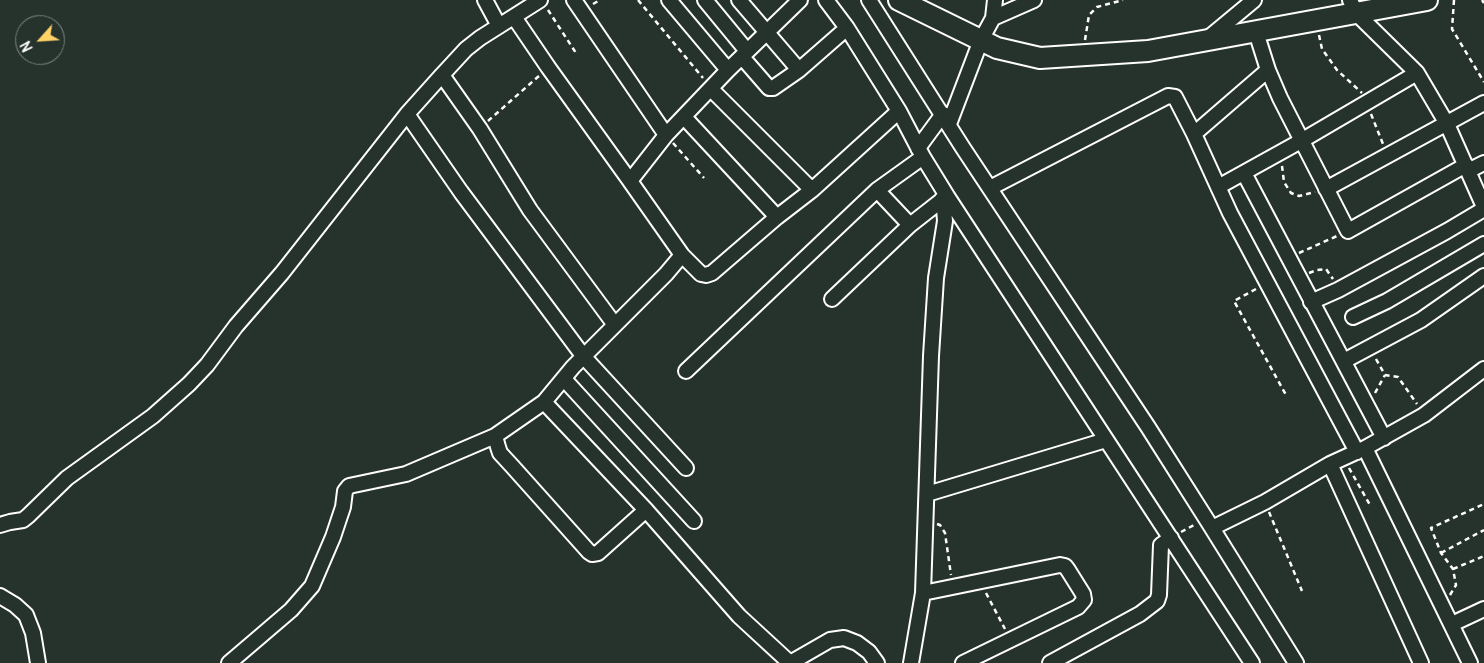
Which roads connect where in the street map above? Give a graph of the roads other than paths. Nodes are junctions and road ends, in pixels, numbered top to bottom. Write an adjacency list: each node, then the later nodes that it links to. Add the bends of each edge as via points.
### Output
1 (485, 0): 18 (street)
2 (574, 0): 38 (street)
3 (669, 0): 25 (street)
4 (705, 0): 24 (street)
5 (740, 0): 20 (street)
6 (800, 0): 20 (street)
7 (826, 0): 19 (street)
8 (869, 0): 35 (street)
9 (900, 0): 22 (main road)
10 (995, 0): 17 (street)
11 (1034, 0): 17 (street)
12 (1254, 0): 23 (street)
13 (1427, 0): 15 (main road)
14 (544, 4): 16 (street)
15 (1353, 6): 21 (main road, via 1316,21); 28 (street)
16 (514, 17): 18 (street); 44 (street)
17 (993, 18): 22 (street)
18 (500, 26): 29 (street, via 466,49)
19 (847, 28): 26 (street); 32 (street)
20 (767, 32): 24 (street); 26 (street)
21 (1256, 32): 23 (main road); 27 (street)
22 (981, 40): 23 (main road, via 998,48 1040,58 1148,51); 35 (street)
23 (1205, 41)
24 (744, 54): 25 (street); 26 (street, via 769,88)
25 (728, 70): 30 (street)
26 (799, 70)
27 (1268, 70): 37 (street); 39 (street)
28 (1417, 73): 36 (street); 39 (street)
29 (442, 75): 33 (street); 60 (street, via 530,210)
30 (712, 89): 34 (street); 48 (street)
31 (1484, 103): 36 (street)
32 (899, 111): 40 (street); 48 (street)
33 (407, 114): 61 (street); 77 (street, via 282,273 189,384 153,416 67,478 23,520)
34 (684, 117): 38 (street); 52 (street)
35 (946, 119): 40 (street); 46 (street)
36 (1447, 124): 42 (street); 47 (street)
37 (1194, 134): 45 (street); 46 (street, via 1175,97 1168,96)
38 (666, 135): 44 (street)
39 (1301, 141): 43 (street); 47 (street)
40 (920, 152): 49 (street); 50 (street)
41 (1484, 163): 42 (street)
42 (1467, 168): 47 (street, via 1348,231); 51 (street)
43 (1244, 173): 45 (street); 58 (street)
44 (630, 181): 55 (street)
45 (1218, 187): 70 (street)
46 (990, 188): 76 (street)
47 (1326, 189)
48 (812, 190): 52 (street)
49 (877, 190): 53 (street); 64 (street)
50 (945, 198): 53 (street); 69 (street); 73 (street, via 930,356)
51 (1484, 208): 58 (street, via 1447,231)
52 (777, 217): 55 (street, via 712,273 700,274)
53 (910, 225): 57 (street)
54 (1484, 244): 59 (street)
55 (682, 254): 60 (street)
56 (1484, 276): 62 (street, via 1421,320)
57 (832, 300)
58 (1311, 302): 62 (street)
59 (1353, 318)
60 (615, 325): 61 (street)
61 (584, 357): 65 (street); 72 (street)
62 (1344, 361): 68 (street)
63 (1484, 369): 68 (street, via 1424,415)
64 (686, 371)
65 (564, 379): 66 (street); 75 (street)
66 (544, 402): 67 (street); 74 (street)
67 (496, 436): 74 (street, via 500,453 592,554 598,553); 84 (street, via 406,474 349,486 333,537 312,586 291,610)
68 (1384, 438): 70 (street)
69 (1106, 440): 73 (street); 78 (street)
70 (1361, 450): 71 (street); 82 (street)
71 (1330, 464): 76 (street, via 1265,502); 92 (street)
72 (686, 468)
73 (927, 494): 79 (street)
74 (646, 510): 85 (street, via 739,616)
75 (694, 521)
76 (1209, 524): 91 (street)
77 (0, 525)
78 (1171, 538): 89 (street, via 1161,545 1157,600 1140,614); 90 (street)
79 (923, 593): 87 (street); 88 (street, via 1060,565 1065,566 1083,594 1084,600 1078,606)
80 (0, 596): 83 (street, via 26,615 31,624)
81 (1484, 609): 82 (street)
82 (1452, 624): 93 (street)
83 (38, 663)
84 (229, 663)
85 (790, 663): 86 (street, via 830,640 844,638 869,652)
86 (877, 663)
87 (911, 663)
88 (963, 663)
89 (1050, 663)
90 (1252, 663)
91 (1296, 663)
92 (1421, 663)
93 (1470, 663)

